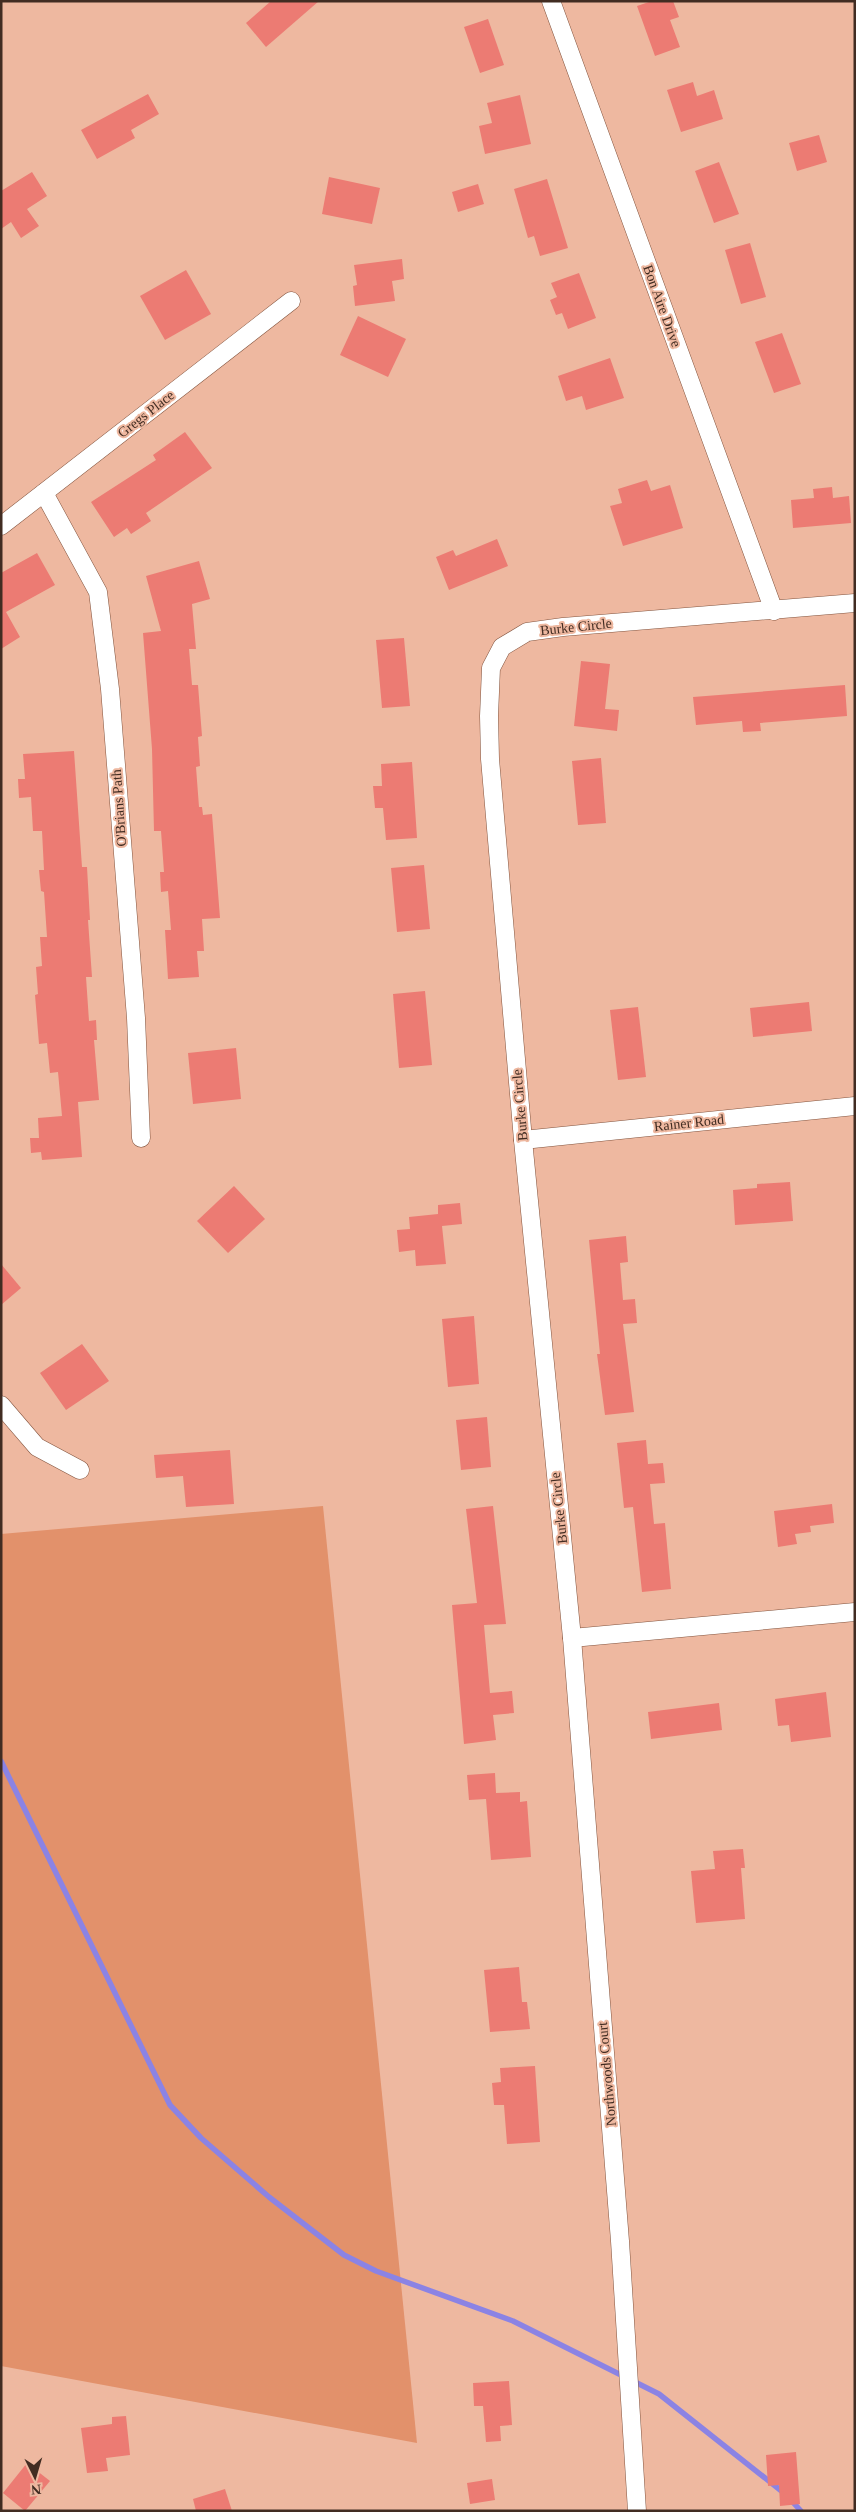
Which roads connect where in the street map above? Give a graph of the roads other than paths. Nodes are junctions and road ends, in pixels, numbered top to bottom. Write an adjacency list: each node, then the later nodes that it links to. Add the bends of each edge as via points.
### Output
1 (551, 1): 6 (street, Bon Aire Drive)
2 (291, 301): 3 (street, Gregs Place)
3 (44, 493): 4 (street, Gregs Place); 8 (street, O'Brians Path, via 98,592 112,709 136,1018)
4 (1, 526)
5 (855, 603): 6 (street, Burke Circle)
6 (774, 611): 9 (street, Burke Circle, via 528,632 502,647 491,668 490,759)
7 (855, 1106): 9 (street, Rainer Road)
8 (141, 1138)
9 (523, 1140): 13 (street, Burke Circle)
10 (1, 1405): 11 (street, via 37,1447)
11 (80, 1470)
12 (855, 1612): 13 (street)
13 (572, 1638): 14 (street, Northwoods Court, via 620,2241)
14 (637, 2511)

